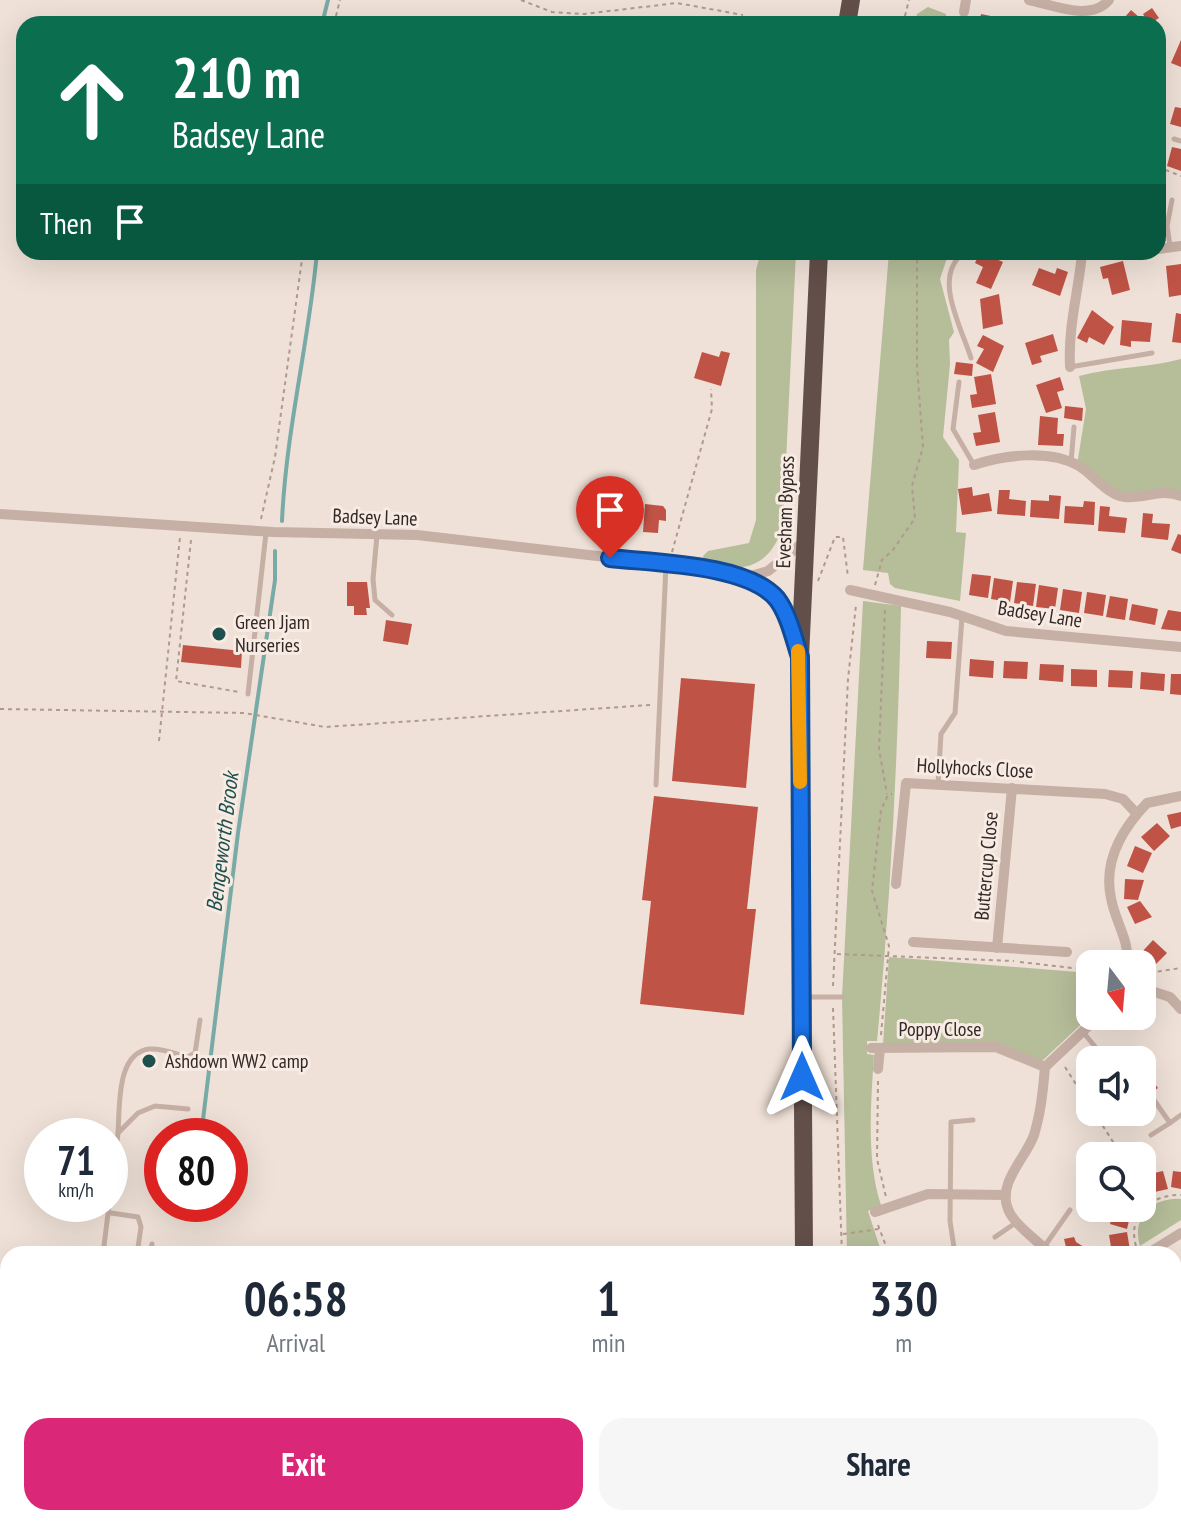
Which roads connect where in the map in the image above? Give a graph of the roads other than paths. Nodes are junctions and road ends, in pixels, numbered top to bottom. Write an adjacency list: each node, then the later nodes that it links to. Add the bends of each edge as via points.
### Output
1 (966, 0): 4 (street)
2 (1029, 0): 3 (street, via 1080,12 1103,7)
3 (1109, 0)
4 (964, 12): 5 (lane)
5 (963, 16)
6 (1172, 200): 7 (lane)
7 (1170, 247)
8 (819, 260): 22 (highway, Evesham Bypass)
9 (957, 260): 12 (lane, via 949,268 948,288)
10 (1077, 260): 13 (street, via 1078,293 1068,330)
11 (1152, 353): 13 (lane)
12 (971, 358)
13 (1070, 367)
14 (959, 382): 17 (lane, via 953,429)
15 (1074, 427): 16 (lane)
16 (1071, 463): 17 (street, via 1002,455); 18 (street, via 1124,497 1168,491)
17 (974, 465)
18 (1181, 496)
19 (0, 514): 20 (street, Badsey Lane)
20 (266, 532): 21 (street, Badsey Lane); 30 (lane)
21 (377, 534): 23 (street, Badsey Lane); 26 (lane, via 375,600)
22 (805, 541): 24 (street, via 784,560); 29 (highway, Evesham Bypass)
23 (667, 564): 24 (street, Badsey Lane); 32 (lane)
24 (747, 577): 29 (street, via 776,599)
25 (854, 591): 27 (street, Badsey Lane)
26 (392, 615)
27 (962, 616): 28 (street, Badsey Lane, via 1006,631 1054,638); 31 (lane, via 955,713 941,734)
28 (1181, 647)
29 (800, 657): 42 (highway, Evesham Bypass)
30 (248, 694)
31 (938, 784): 33 (street, Hollyhocks Close); 36 (street, Hollyhocks Close, via 906,783)
32 (656, 785)
33 (1012, 788): 35 (street, Hollyhocks Close, via 1105,794 1123,799); 38 (street, Buttercup Close)
34 (1181, 796): 35 (street, via 1147,803)
35 (1137, 814): 39 (street, via 1116,845 1112,862 1110,897)
36 (896, 884)
37 (913, 942): 38 (street, Buttercup Close)
38 (997, 948): 40 (street, Buttercup Close)
39 (1129, 950)
40 (1067, 952)
41 (1156, 992): 44 (street)
42 (802, 997): 43 (lane); 68 (highway, Evesham Bypass)
43 (842, 997)
44 (1181, 1009)
45 (200, 1020): 53 (lane, via 195,1053 188,1057 154,1049 140,1051 128,1062)
46 (1082, 1031): 47 (lane); 48 (street)
47 (1094, 1046)
48 (1045, 1067): 49 (street, Poppy Close, via 996,1047 875,1048); 59 (street, via 1032,1138)
49 (878, 1069)
50 (1156, 1103): 56 (lane)
51 (188, 1109): 55 (lane, via 155,1106)
52 (1181, 1115): 56 (lane)
53 (120, 1118)
54 (973, 1120): 58 (lane, via 951,1122)
55 (128, 1123)
56 (1170, 1123): 57 (lane)
57 (1151, 1135)
58 (953, 1193): 59 (street); 61 (street, via 928,1194); 69 (lane)
59 (1006, 1195): 63 (street, via 1006,1207)
60 (1070, 1210): 71 (lane)
61 (875, 1212)
62 (128, 1216): 67 (lane, via 138,1217)
63 (1017, 1221): 65 (lane); 70 (street)
64 (109, 1222): 66 (lane)
65 (995, 1237)
66 (105, 1246)
67 (138, 1246)
68 (804, 1246)
69 (954, 1246)
70 (1043, 1246)
71 (1049, 1246)

